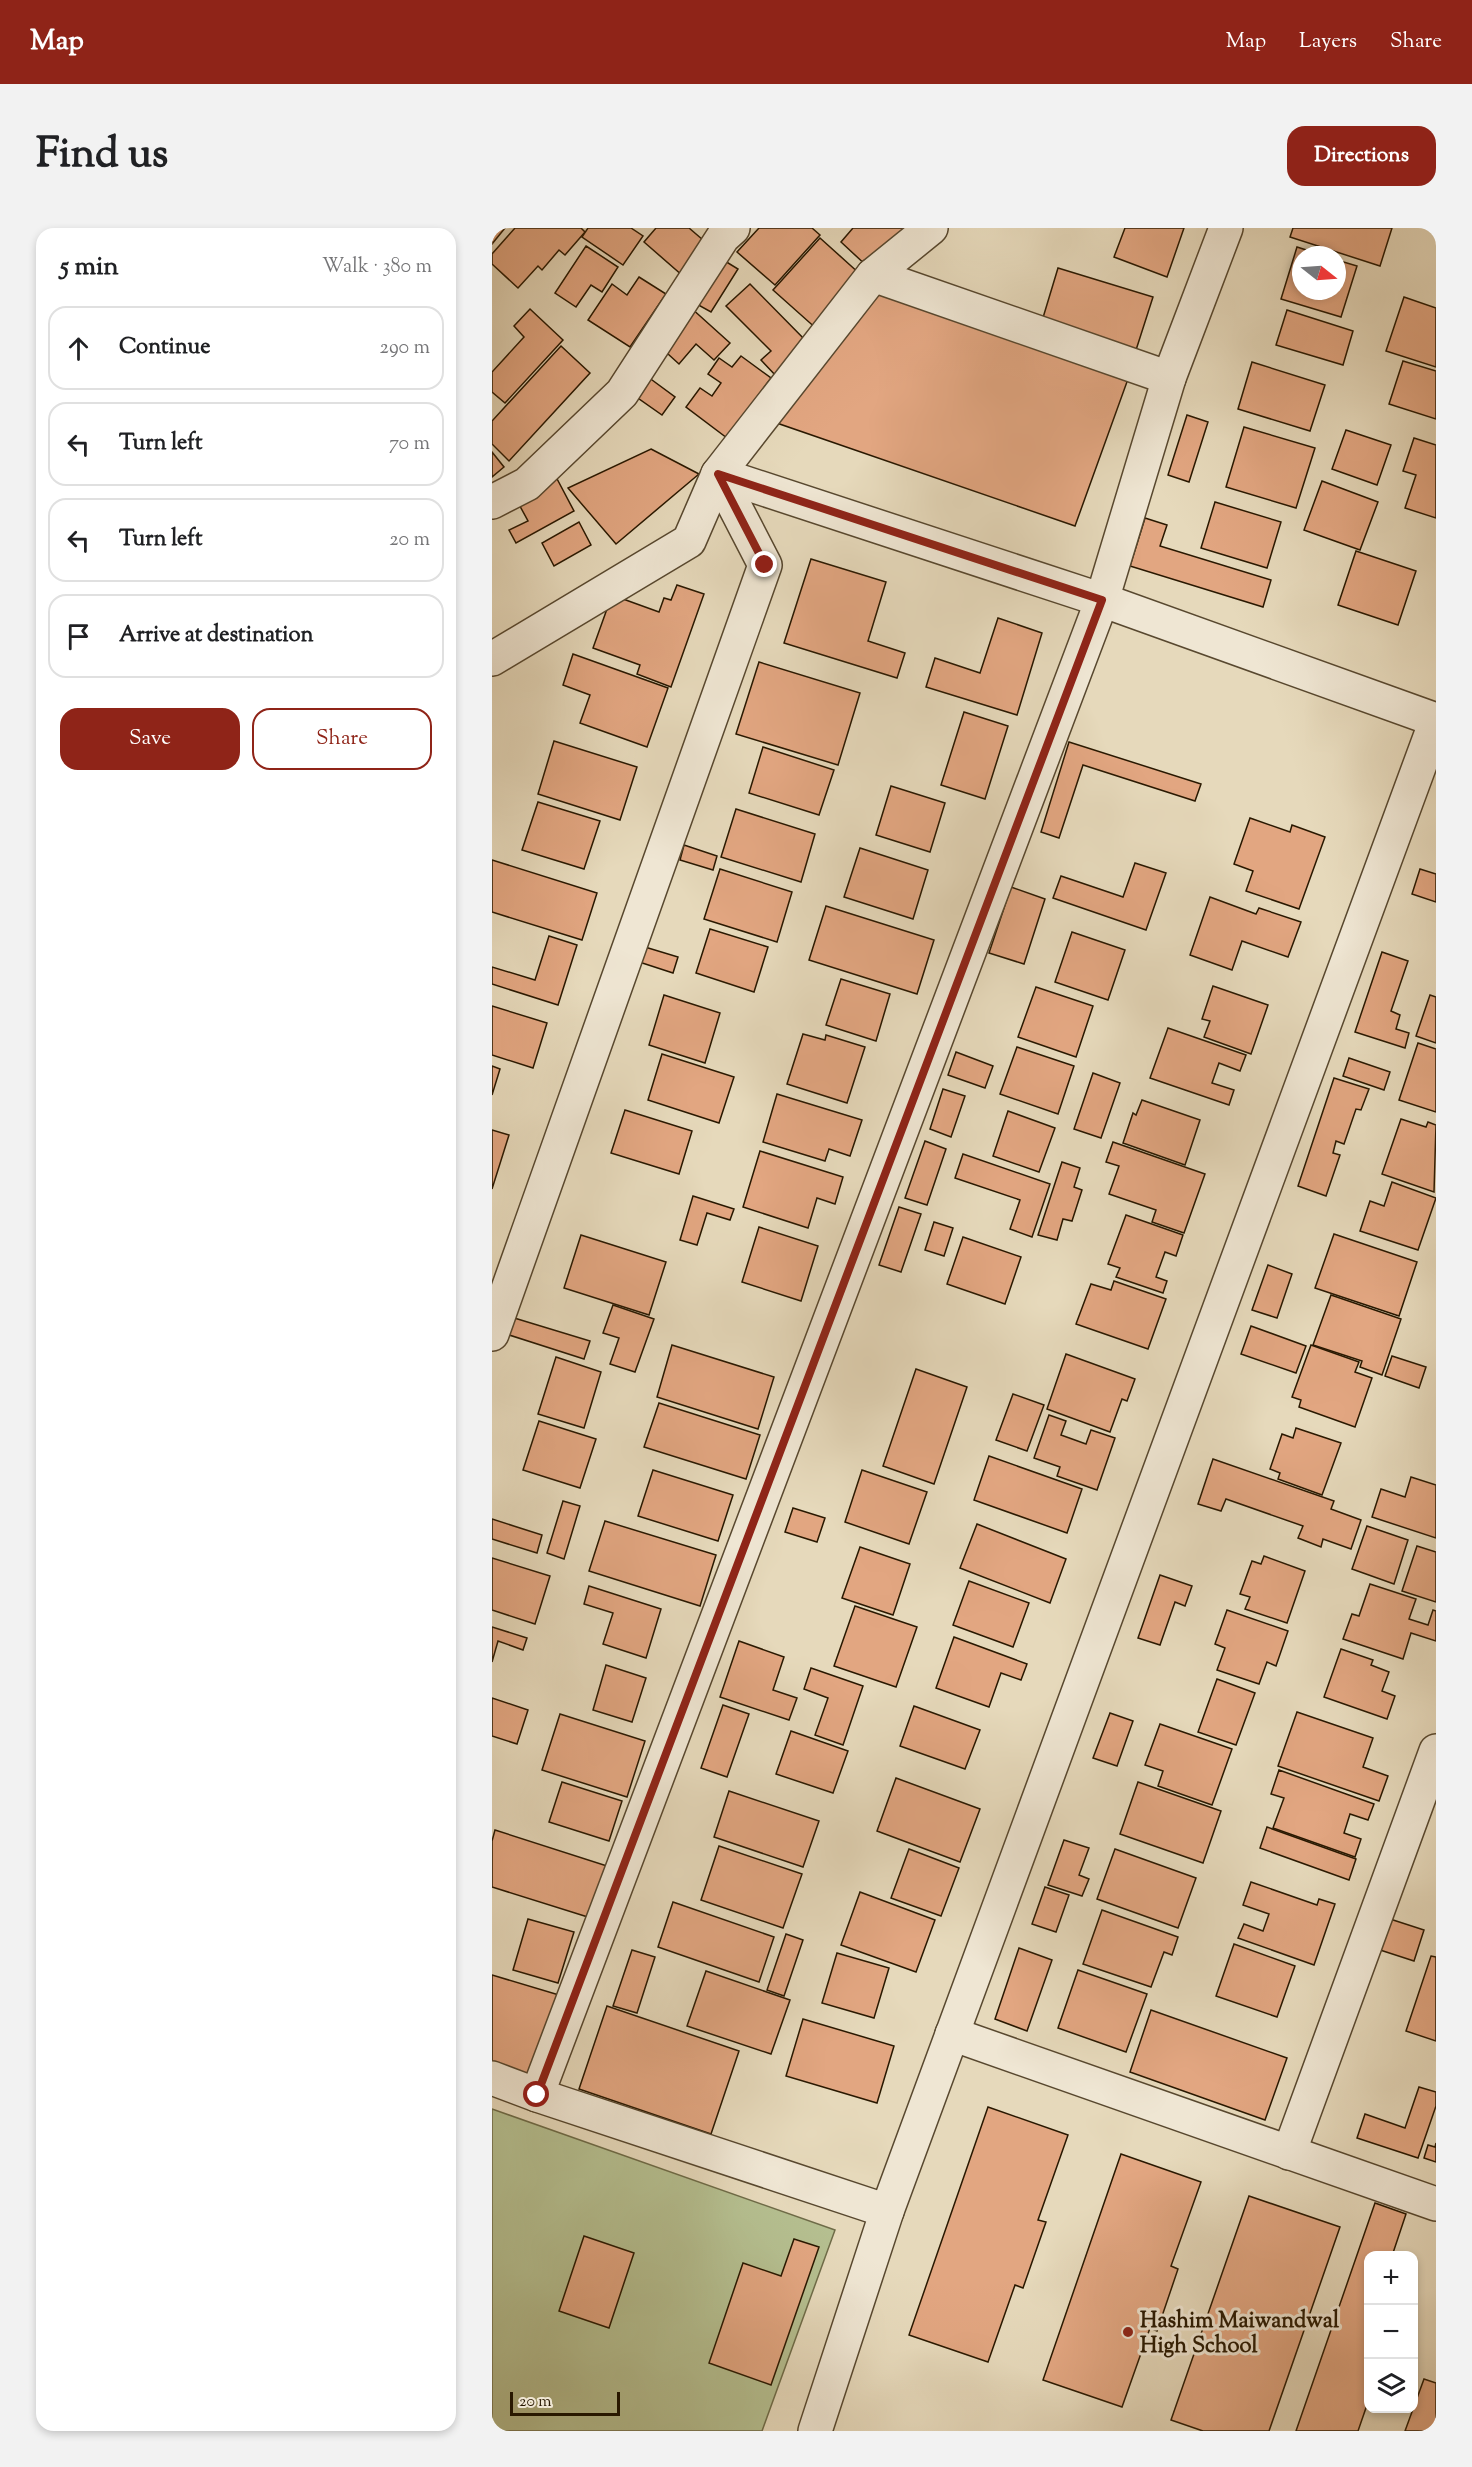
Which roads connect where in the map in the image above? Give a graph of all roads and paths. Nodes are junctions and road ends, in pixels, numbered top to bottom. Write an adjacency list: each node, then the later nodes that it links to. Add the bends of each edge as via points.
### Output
1 (733, 228): 7 (street, via 723,237 622,393 527,484)
2 (931, 228): 4 (street)
3 (1226, 228): 5 (street)
4 (873, 275): 5 (street); 6 (street)
5 (1169, 378): 8 (street)
6 (718, 474): 8 (street); 9 (street, via 689,541); 11 (street, via 765,565)
7 (492, 502)
8 (1102, 600): 10 (street); 15 (street)
9 (492, 659)
10 (1436, 720): 13 (street)
11 (492, 1334)
12 (1436, 1751): 16 (street)
13 (952, 2034): 16 (street); 18 (street)
14 (492, 2078): 15 (street)
15 (537, 2095): 18 (street)
16 (1289, 2153): 17 (street)
17 (1436, 2204)
18 (887, 2211): 19 (street)
19 (815, 2431)

